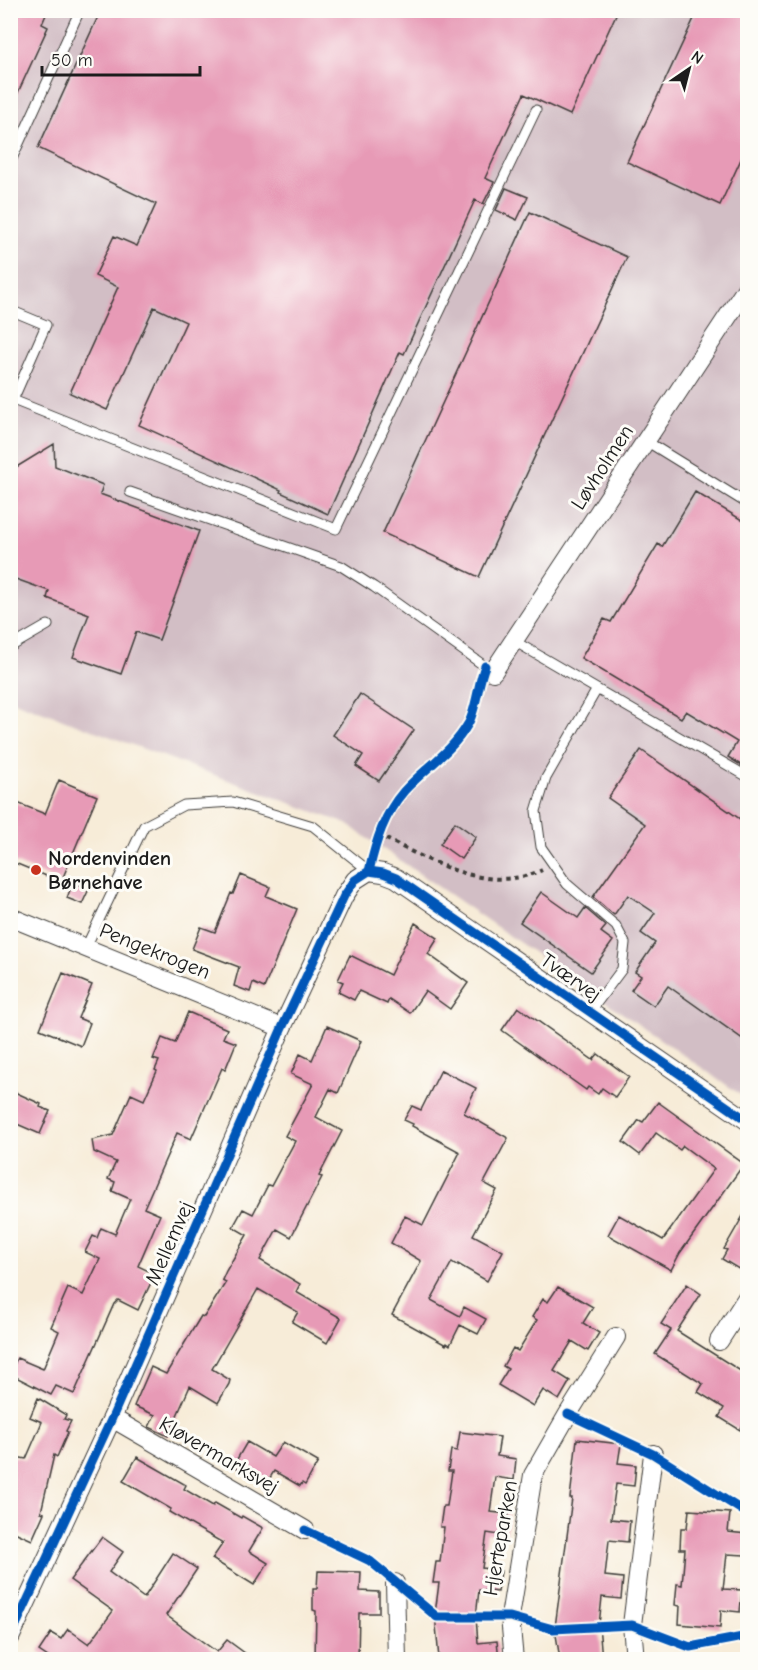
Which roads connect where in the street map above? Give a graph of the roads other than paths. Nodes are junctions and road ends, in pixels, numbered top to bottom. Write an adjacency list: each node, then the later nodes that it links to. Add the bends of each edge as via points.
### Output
1 (80, 10): 3 (lane)
2 (536, 110): 5 (lane, via 336,530 13,400 46,325)
3 (10, 163)
4 (747, 286): 6 (street, Løvholmen)
5 (10, 310)
6 (645, 441): 8 (lane); 10 (street, Løvholmen)
7 (130, 492): 12 (lane, via 341,566)
8 (747, 504)
9 (48, 625): 11 (lane)
10 (514, 641): 12 (street, Løvholmen); 13 (lane)
11 (10, 647)
12 (493, 672)
13 (597, 689): 14 (lane); 18 (lane, via 546,778 536,811 542,847 554,865 567,884 616,926 625,943 622,969)
14 (747, 777)
15 (369, 871): 17 (lane, via 313,826 233,802 184,805 144,826); 18 (street, Tværvej, via 396,878); 19 (street, Mellemvej, via 355,880 344,896)
16 (10, 917): 17 (street, Pengekrogen)
17 (86, 947): 19 (street, Pengekrogen)
18 (590, 1012): 20 (street, Tværvej)
19 (282, 1028): 24 (street, Mellemvej)
20 (747, 1121)
21 (747, 1296): 23 (street)
22 (616, 1337): 30 (street, Hjerteparken, via 533,1475 510,1617)
23 (719, 1341)
24 (112, 1418): 26 (street, Kløvermarksvej); 28 (street, Mellemvej)
25 (653, 1454): 31 (street, via 632,1625)
26 (305, 1530)
27 (395, 1583): 29 (street)
28 (10, 1638)
29 (397, 1659)
30 (514, 1659)
31 (635, 1659)

